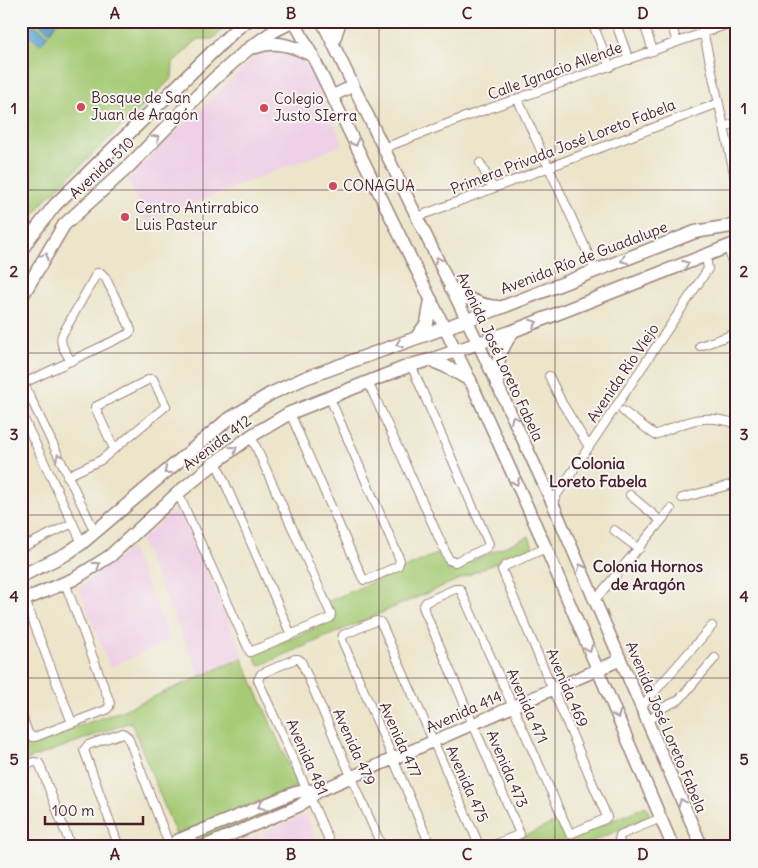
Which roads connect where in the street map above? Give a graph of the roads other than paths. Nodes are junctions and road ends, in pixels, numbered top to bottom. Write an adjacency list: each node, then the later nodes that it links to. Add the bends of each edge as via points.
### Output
1 (247, 21): 11 (main road, Avenida 510)
2 (294, 21): 15 (main road, Avenida 510); 17 (main road)
3 (322, 21): 13 (main road, Avenida José Loreto Fabela)
4 (340, 21): 13 (main road)
5 (610, 21): 20 (street, via 594,27)
6 (615, 21): 18 (street)
7 (643, 21): 16 (street)
8 (670, 21): 14 (street)
9 (701, 21): 12 (street)
10 (737, 22): 12 (street, Calle Ignacio Allende)
11 (238, 25): 19 (main road, Avenida 510)
12 (704, 33): 14 (street, Calle Ignacio Allende); 25 (street)
13 (333, 42): 22 (main road, Avenida José Loreto Fabela)
14 (678, 42): 16 (street, Calle Ignacio Allende)
15 (247, 50): 17 (main road, via 266,43 282,44); 21 (main road, Avenida 510)
16 (653, 51): 18 (street, Calle Ignacio Allende)
17 (312, 55): 23 (main road)
18 (629, 60): 20 (street, Calle Ignacio Allende)
19 (199, 65): 21 (main road); 36 (main road, Avenida 510, via 55,204)
20 (610, 67): 24 (street, Calle Ignacio Allende)
21 (213, 80): 39 (main road, Avenida 510, one-way to 21, via 64,225 128,167)
22 (353, 86): 23 (main road); 28 (main road, Avenida José Loreto Fabela)
23 (332, 96): 43 (main road, one-way to 43)
24 (518, 100): 28 (street, Calle Ignacio Allende); 30 (street)
25 (719, 103): 27 (street); 30 (street, Primera Privada José Loreto Fabela)
26 (737, 122): 27 (street)
27 (725, 127): 31 (street)
28 (384, 148): 33 (main road, Avenida José Loreto Fabela)
29 (480, 163): 32 (street)
30 (548, 168): 32 (street, Primera Privada José Loreto Fabela); 38 (street)
31 (737, 187)
32 (493, 188): 33 (street, Primera Privada José Loreto Fabela)
33 (417, 217): 41 (main road, Avenida José Loreto Fabela, one-way to 33)
34 (737, 225): 38 (main road, Avenida Río de Guadalupe, one-way to 38, via 696,232)
35 (732, 245): 37 (main road); 40 (street)
36 (21, 251)
37 (706, 256): 47 (main road, one-way to 37); 67 (street, Avenida Río Viejo, via 708,269)
38 (596, 271): 44 (main road, Avenida Río de Guadalupe)
39 (26, 278): 42 (main road, Avenida 510)
40 (737, 279)
41 (451, 288): 44 (main road, via 476,302); 45 (main road, Avenida José Loreto Fabela)
42 (21, 298)
43 (431, 300): 46 (main road); 49 (main road, via 428,323)
44 (500, 308): 45 (main road, Avenida Río de Guadalupe)
45 (466, 319): 46 (main road, Avenida Río de Guadalupe); 50 (main road, Avenida José Loreto Fabela)
46 (444, 328): 49 (main road, Avenida 412); 52 (main road)
47 (513, 331): 50 (main road); 60 (main road, via 497,362)
48 (737, 333): 51 (street)
49 (416, 338): 80 (main road, Avenida 412, one-way to 80, via 270,394 226,421)
50 (478, 343): 52 (main road); 60 (main road, Avenida José Loreto Fabela)
51 (700, 346)
52 (456, 351): 53 (main road, Avenida 412); 58 (main road)
53 (430, 360): 55 (main road, Avenida 412); 58 (main road)
54 (71, 361): 54 (street, via 60,340 97,274 101,273 131,331); 57 (street)
55 (411, 365): 59 (main road, Avenida 412); 59 (street, via 489,546 455,562 449,560)
56 (549, 376): 67 (street)
57 (22, 380): 70 (street, one-way to 57)
58 (470, 380): 83 (main road, one-way to 83)
59 (368, 382): 61 (main road, Avenida 412)
60 (497, 384): 75 (main road, Avenida José Loreto Fabela, one-way to 60)
61 (329, 396): 64 (main road, Avenida 412); 64 (street, via 400,560 400,564 369,579 364,580)
62 (623, 411): 65 (street, via 655,435 698,419 715,418)
63 (21, 413): 78 (street)
64 (290, 413): 66 (main road, Avenida 412)
65 (737, 424)
66 (251, 436): 69 (main road, Avenida 412, one-way to 66); 92 (street, via 330,617)
67 (589, 447): 75 (street, Avenida Río Viejo)
68 (114, 449): 68 (street, via 166,406 155,382 150,379 95,407); 70 (street, via 101,460)
69 (216, 462): 72 (main road, Avenida 412); 92 (street)
70 (68, 476): 80 (street)
71 (737, 484): 74 (street)
72 (178, 493): 86 (main road, Avenida 412, one-way to 72, via 116,552); 92 (street, via 248,650 252,652)
73 (630, 495): 77 (street)
74 (682, 498)
75 (552, 502): 89 (main road, Avenida José Loreto Fabela, one-way to 75)
76 (671, 509): 77 (street)
77 (661, 521): 84 (street)
78 (73, 523): 81 (street); 82 (street)
79 (614, 530): 84 (street)
80 (95, 532): 81 (main road, Avenida 412)
81 (82, 543): 85 (main road, Avenida 412)
82 (21, 548)
83 (546, 548): 95 (main road, one-way to 95); 97 (street, Avenida 469, via 502,569)
84 (639, 549): 89 (street)
85 (21, 576)
86 (66, 583): 88 (main road, Avenida 412); 102 (street, via 110,703 106,710)
87 (460, 589): 98 (street, Avenida 471); 103 (street, Avenida 473, via 423,605)
88 (23, 600): 102 (street)
89 (595, 600): 94 (main road, Avenida José Loreto Fabela)
90 (380, 622): 104 (street, Avenida 475); 105 (street, Avenida 477, via 343,635 343,643)
91 (712, 626): 99 (street)
92 (291, 635)
93 (715, 658): 101 (street, via 679,700 664,707)
94 (620, 660): 95 (main road, Avenida 414); 99 (main road, Avenida José Loreto Fabela)
95 (598, 670): 97 (main road, Avenida 414); 109 (main road, one-way to 109)
96 (258, 678): 107 (street, Avenida 479, via 298,659 301,661); 108 (street, Avenida 481)
97 (552, 690): 98 (main road, Avenida 414); 110 (street, Avenida 469, via 608,817)
98 (512, 708): 103 (main road, Avenida 414); 110 (street, Avenida 471)
99 (642, 708): 101 (main road, Avenida José Loreto Fabela)
100 (21, 714): 102 (street, via 32,737)
101 (648, 722): 125 (main road, Avenida José Loreto Fabela, one-way to 101)
102 (72, 723)
103 (473, 725): 104 (main road, Avenida 414); 122 (street, Avenida 473, via 520,834)
104 (433, 742): 105 (main road, Avenida 414); 121 (street, Avenida 475)
105 (394, 759): 107 (main road, Avenida 414); 120 (street, Avenida 477)
106 (21, 767): 114 (street, via 39,763)
107 (352, 778): 108 (main road, Avenida 414); 119 (street, Avenida 479)
108 (313, 793): 116 (main road, Avenida 414, one-way to 116, via 294,793 178,840); 117 (main road, Avenida 414, via 299,806); 118 (street, Avenida 481)
109 (661, 818): 123 (street, via 622,834 619,837); 124 (main road)
110 (570, 834)
111 (737, 835): 126 (street)
112 (21, 836): 113 (street)
113 (25, 847)
114 (71, 847)
115 (119, 847): 116 (street, via 84,752 85,748 104,739 125,733)
116 (170, 847)
117 (202, 847)
118 (332, 847)
119 (382, 847)
120 (431, 847)
121 (480, 847)
122 (489, 847)
123 (622, 847)
124 (673, 847)
125 (702, 847)
126 (727, 847)

